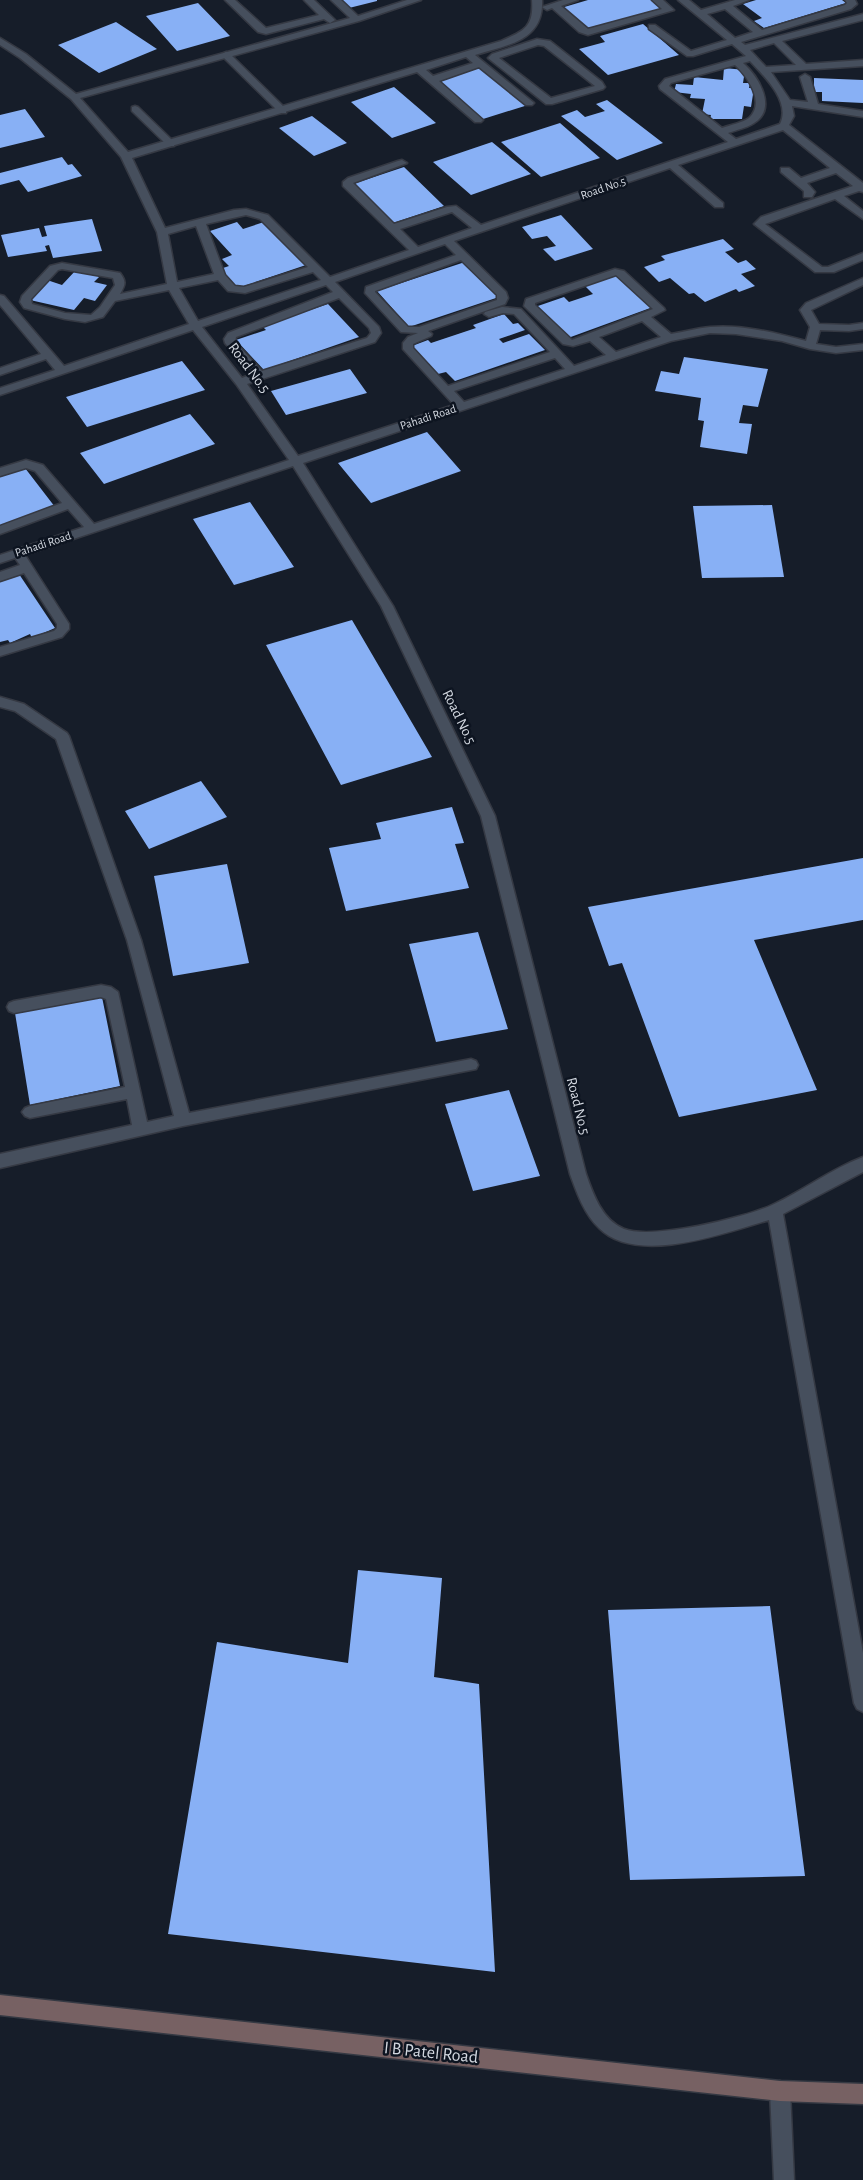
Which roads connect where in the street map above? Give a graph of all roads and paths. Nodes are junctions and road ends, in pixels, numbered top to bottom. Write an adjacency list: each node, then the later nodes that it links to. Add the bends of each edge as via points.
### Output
1 (230, 0): 24 (street, via 261,30)
2 (309, 0): 17 (street)
3 (336, 0): 15 (street)
4 (388, 0): 15 (street)
5 (416, 0): 19 (street)
6 (573, 0): 12 (street)
7 (657, 0): 14 (street)
8 (744, 0): 13 (street)
9 (850, 0): 25 (street, via 852,4 848,7)
10 (687, 2): 14 (street); 16 (street)
11 (538, 5): 12 (street); 26 (street, via 537,21 529,32)
12 (554, 5): 14 (street, via 588,32)
13 (727, 6): 16 (street); 20 (street)
14 (669, 10)
15 (348, 12): 19 (street)
16 (702, 13): 22 (street)
17 (325, 16): 21 (street); 24 (street)
18 (863, 18): 28 (street)
19 (356, 19): 21 (street)
20 (744, 20): 22 (street); 25 (street)
21 (335, 24): 27 (street)
22 (726, 25): 30 (street)
23 (652, 27): 30 (street, via 690,54)
24 (283, 28): 27 (street)
25 (760, 33): 30 (street)
26 (521, 36): 31 (street); 32 (street)
27 (292, 37): 35 (street)
28 (776, 40): 33 (street); 43 (street)
29 (0, 41): 49 (street, Road No.5)
30 (735, 41): 33 (street)
31 (532, 44): 36 (street); 36 (street, via 547,43 600,87 549,102 494,60)
32 (490, 47): 34 (street); 36 (street)
33 (744, 49): 37 (street)
34 (468, 54): 40 (street); 41 (street)
35 (226, 55): 49 (street); 54 (street)
36 (499, 55)
37 (753, 57): 38 (street); 42 (street)
38 (737, 62): 58 (street, via 757,84 760,94 758,108 750,121); 58 (street, via 668,81 664,86)
39 (863, 63): 43 (street)
40 (480, 64): 45 (street); 51 (street)
41 (419, 69): 45 (street); 54 (street)
42 (764, 70): 43 (street); 46 (street)
43 (804, 72): 44 (street); 46 (street); 48 (street)
44 (863, 72)
45 (432, 80): 56 (street)
46 (771, 80): 47 (street)
47 (780, 92): 48 (street); 50 (street)
48 (802, 92): 52 (street)
49 (74, 97): 61 (street, Road No.5)
50 (788, 102): 52 (street); 57 (street, via 790,116)
51 (529, 103)
52 (814, 106): 55 (street)
53 (135, 110): 60 (street)
54 (283, 110): 60 (street)
55 (863, 114)
56 (478, 120)
57 (784, 126): 59 (street, Road No.5); 64 (street)
58 (721, 132): 59 (street)
59 (734, 142): 63 (street, Road No.5)
60 (171, 144): 61 (street)
61 (126, 156): 75 (street, Road No.5)
62 (402, 163): 73 (street, via 348,182 348,186)
63 (671, 164): 70 (street); 74 (street, Road No.5)
64 (837, 168): 66 (street); 67 (street)
65 (785, 170): 66 (street)
66 (799, 182): 69 (street, via 808,188)
67 (862, 187): 68 (street)
68 (835, 194): 71 (street); 80 (street, via 759,224 820,270 830,270)
69 (808, 195)
70 (719, 206)
71 (863, 216)
72 (200, 222): 75 (street); 81 (street, via 246,212 264,217); 83 (street)
73 (392, 228): 74 (street, via 456,209); 77 (street)
74 (480, 230): 76 (street, Road No.5)
75 (162, 232): 86 (street, Road No.5)
76 (448, 241): 77 (street, Road No.5); 79 (street)
77 (417, 251): 78 (street, Road No.5)
78 (402, 256): 82 (street); 84 (street, Road No.5)
79 (463, 256): 82 (street); 82 (street, via 502,294 502,302 412,331 405,330 370,289)
80 (863, 256)
81 (316, 268): 83 (street, via 245,290 232,289); 84 (street)
82 (417, 271)
83 (220, 276): 86 (street)
84 (330, 281): 87 (street); 90 (street, Road No.5)
85 (863, 281): 95 (street, via 810,305 805,310)
86 (173, 287): 89 (street); 93 (street, Road No.5)
87 (341, 293): 92 (street); 106 (street, via 374,327 376,333 371,340)
88 (0, 298): 101 (street)
89 (112, 299): 89 (street, via 98,316 91,319 28,306 25,302 54,268 62,266 116,275 120,285)
90 (250, 308): 92 (street); 93 (street, Road No.5)
91 (644, 317): 96 (street); 96 (street, via 660,308 615,272 529,302 529,306 568,342); 97 (street)
92 (263, 322): 106 (street, via 235,333 229,339)
93 (195, 326): 105 (street, Road No.5); 107 (street, Road No.5)
94 (863, 326): 95 (street)
95 (815, 327): 98 (street)
96 (592, 336): 102 (street)
97 (669, 338): 98 (street, Pahadi Road, via 710,330 736,331); 102 (street, Pahadi Road)
98 (810, 346): 99 (street, Pahadi Road, via 836,350)
99 (863, 348)
100 (556, 354): 103 (street); 108 (street); 108 (street, via 517,311 511,310 502,310 412,339 408,349)
101 (48, 355): 104 (street); 105 (street)
102 (614, 356): 103 (street, Pahadi Road)
103 (572, 370): 110 (street, Pahadi Road)
104 (0, 372)
105 (62, 372): 109 (street, Road No.5)
106 (260, 376): 107 (street)
107 (240, 382): 111 (street, Road No.5)
108 (446, 390): 110 (street)
109 (1, 391)
110 (462, 407): 111 (street, Pahadi Road)
111 (295, 460): 114 (street, Pahadi Road); 130 (street, Road No.5, via 387,606 488,816 587,1200 602,1220 620,1234 642,1239 716,1229)
112 (0, 472): 113 (street, via 33,465)
113 (70, 504): 114 (street); 115 (street)
114 (91, 528): 116 (street, Pahadi Road)
115 (0, 530)
116 (18, 553): 117 (street, Pahadi Road); 118 (street)
117 (0, 559)
118 (27, 567): 119 (street); 120 (street, via 63,624 63,629 58,634)
119 (0, 577)
120 (0, 652)
121 (0, 702): 126 (street, via 19,707 62,736 134,940)
122 (14, 1007): 124 (street, via 101,991 110,993)
123 (471, 1065): 126 (street)
124 (132, 1092): 125 (street); 127 (street)
125 (30, 1112)
126 (183, 1120): 127 (street)
127 (141, 1130): 128 (street)
128 (0, 1161)
129 (863, 1164): 130 (street, Road No.5)
130 (775, 1211): 131 (street)
131 (863, 1703)
132 (0, 2005): 133 (street, I B Patel Road)
133 (780, 2091): 134 (street, I B Patel Road); 135 (street)
134 (863, 2094)
135 (784, 2180)

